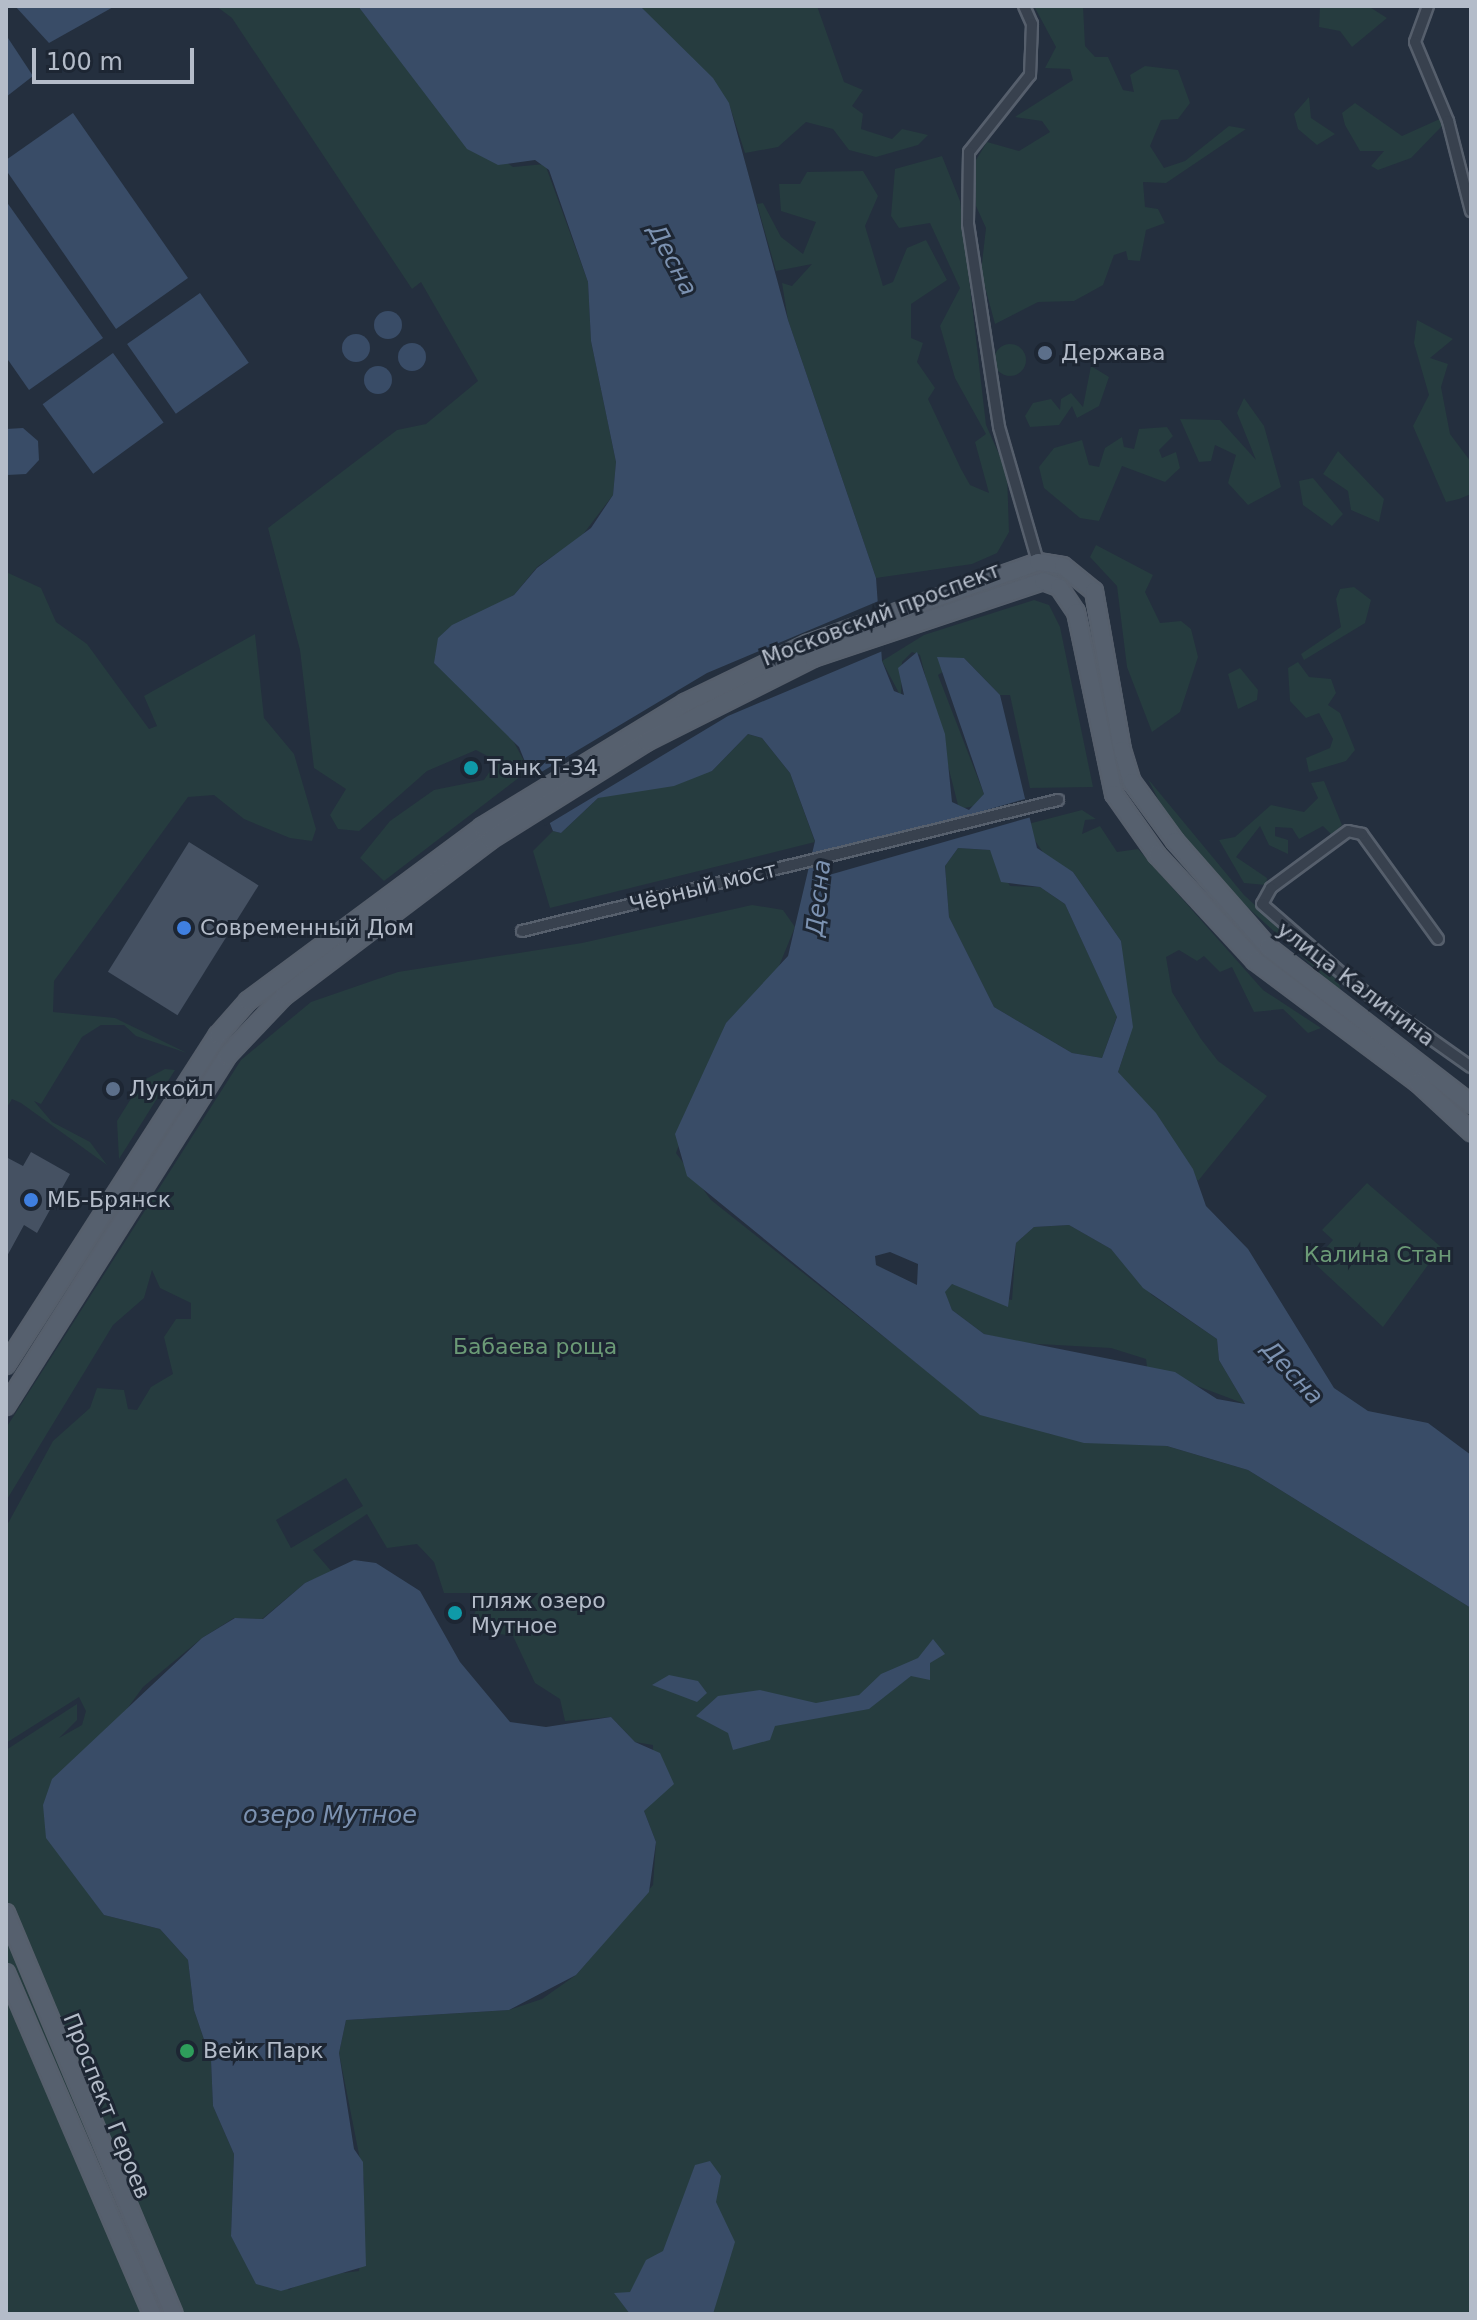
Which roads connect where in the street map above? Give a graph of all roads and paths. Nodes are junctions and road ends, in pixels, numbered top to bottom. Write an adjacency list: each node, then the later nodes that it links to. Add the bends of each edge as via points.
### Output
1 (1024, 6): 4 (street, via 1032,24 1030,75 969,152 968,224 999,427)
2 (1428, 6): 3 (street, via 1415,42 1448,121)
3 (1471, 211)
4 (1038, 562): 7 (main road, Московский проспект, via 776,658 611,745); 11 (main road, улица Калинина, via 1063,566 1094,591 1125,760 1175,841 1268,947)
5 (1022, 586): 7 (main road, Московский проспект, via 813,658 734,695); 14 (main road, улица Калинина, via 1059,587 1076,612 1114,794 1157,855 1255,961 1425,1088)
6 (1056, 801): 8 (street, Чёрный мост)
7 (486, 834): 15 (main road, Московский проспект, via 231,1017); 16 (main road, Московский проспект, via 249,1028)
8 (522, 931)
9 (1438, 939): 10 (street, via 1362,834 1348,831 1271,888 1262,904 1355,985)
10 (1471, 1067)
11 (1453, 1087): 12 (main road); 13 (main road, улица Калинина)
12 (1471, 1095)
13 (1471, 1104)
14 (1471, 1132)
15 (6, 1365)
16 (6, 1406)
17 (6, 1913): 20 (main road, Проспект Героев)
18 (6, 1973): 19 (main road, Проспект Героев)
19 (152, 2314)
20 (174, 2314)

